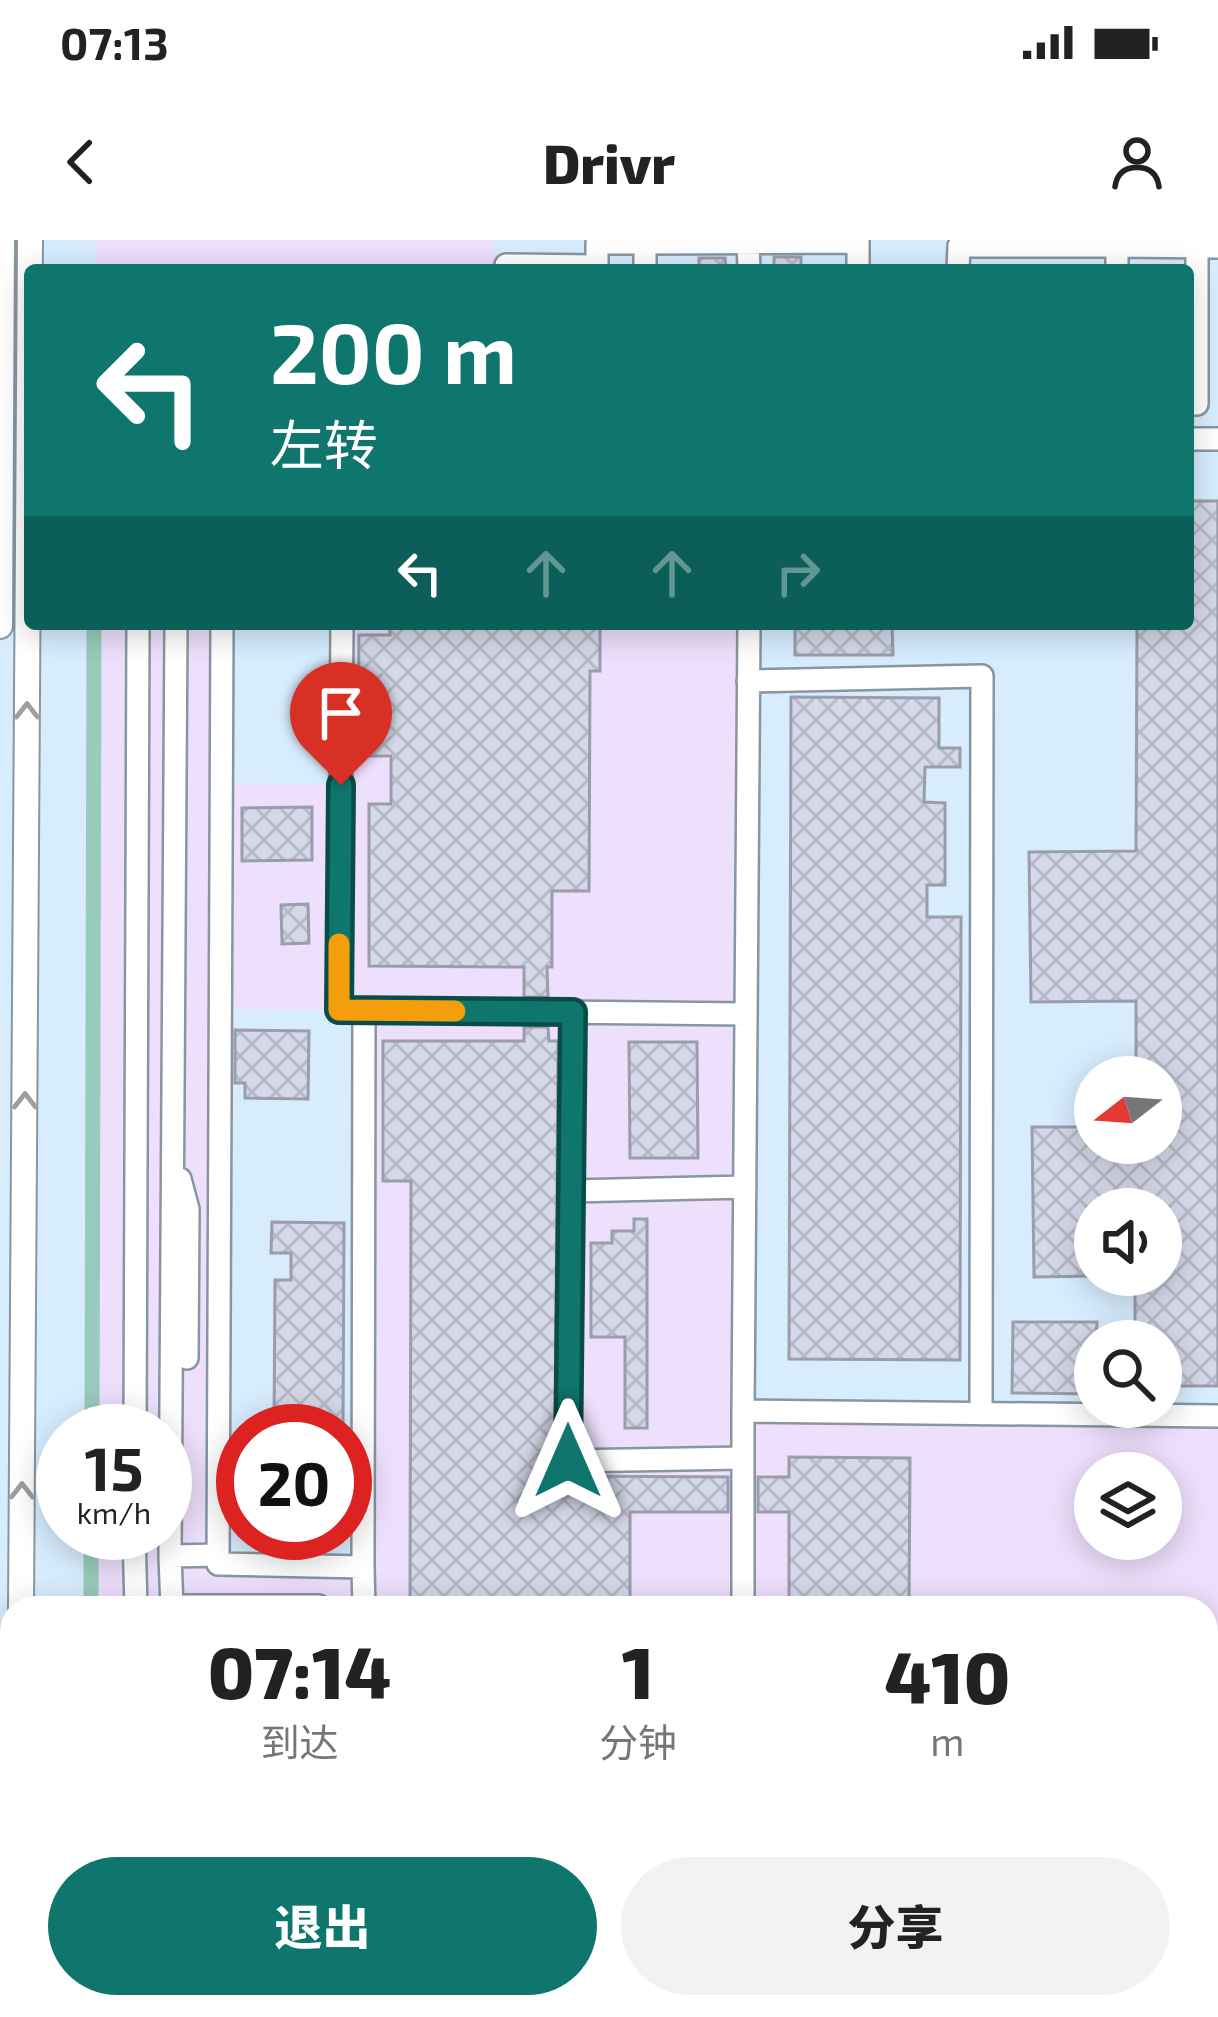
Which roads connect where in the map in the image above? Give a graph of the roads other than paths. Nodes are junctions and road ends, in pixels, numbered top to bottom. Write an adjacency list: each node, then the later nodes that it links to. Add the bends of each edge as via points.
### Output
1 (2, 240): 16 (main road)
2 (748, 241): 3 (lane); 11 (lane, via 858,242)
3 (645, 243): 10 (lane, via 597,242)
4 (1000, 246): 5 (lane); 12 (lane, via 958,246); 13 (lane)
5 (1038, 246): 6 (lane); 14 (lane)
6 (1078, 246): 8 (lane); 15 (lane)
7 (1208, 247): 9 (lane); 17 (lane)
8 (1117, 258): 9 (lane)
9 (1156, 258)
10 (597, 264)
11 (858, 264)
12 (958, 264)
13 (1000, 264)
14 (1038, 264)
15 (1078, 264)
16 (1, 276): 18 (main road)
17 (1194, 404)
18 (0, 626)
19 (28, 630): 45 (main road, one-way to 19)
20 (138, 630): 33 (lane)
21 (176, 630): 31 (lane)
22 (222, 630): 32 (lane)
23 (342, 630): 26 (lane, via 339,1010)
24 (749, 630): 25 (lane)
25 (748, 681): 28 (lane); 37 (lane, via 982,676)
26 (364, 1010): 27 (lane); 44 (lane)
27 (573, 1012): 28 (lane); 30 (lane)
28 (746, 1013): 29 (lane)
29 (745, 1187): 30 (lane); 36 (lane)
30 (571, 1191): 39 (lane, via 568,1461)
31 (179, 1357): 32 (lane); 34 (lane)
32 (219, 1359): 35 (lane)
33 (135, 1404)
34 (177, 1404)
35 (219, 1404)
36 (743, 1411): 37 (lane); 39 (lane)
37 (981, 1414): 38 (lane)
38 (1218, 1416)
39 (743, 1458): 50 (lane)
40 (135, 1560): 46 (lane)
41 (170, 1560): 47 (lane)
42 (218, 1560): 43 (lane)
43 (320, 1566): 44 (lane); 48 (lane)
44 (362, 1567): 49 (lane)
45 (21, 1596)
46 (136, 1596)
47 (172, 1596)
48 (319, 1596)
49 (363, 1596)
50 (743, 1596)

